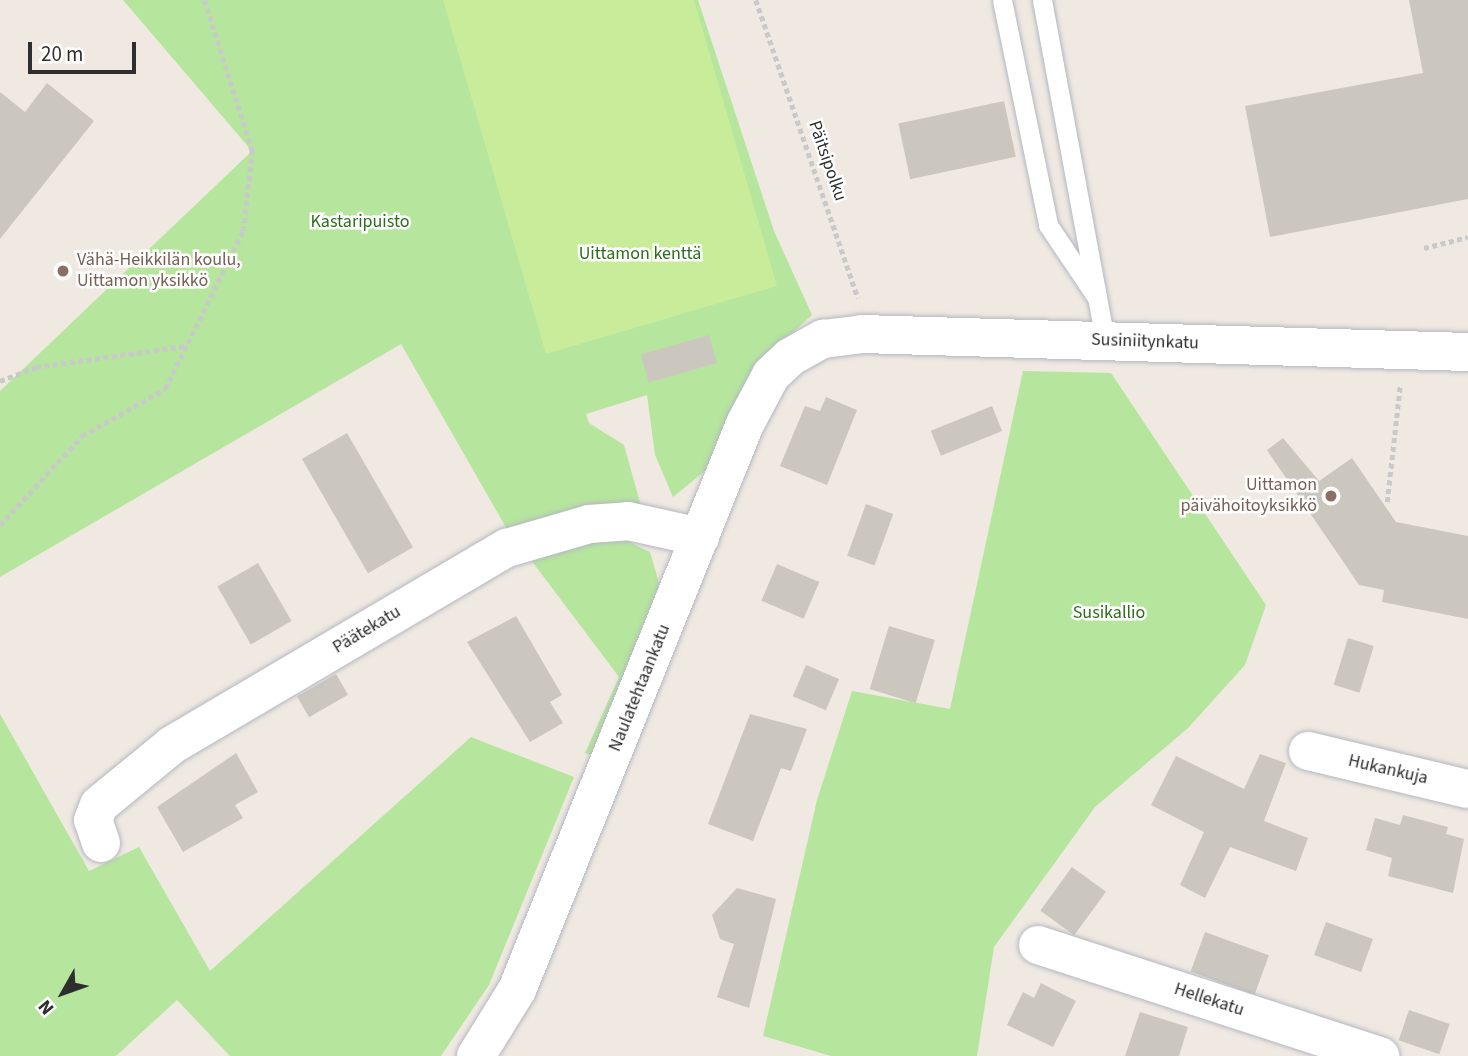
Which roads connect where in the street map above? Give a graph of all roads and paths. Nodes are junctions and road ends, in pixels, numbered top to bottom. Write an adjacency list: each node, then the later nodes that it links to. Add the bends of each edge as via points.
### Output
1 (204, 0): 10 (path, via 253,151 243,231)
2 (756, 0): 8 (path, Päitsipolku, via 858,291)
3 (1002, 0): 7 (lane, via 1048,225)
4 (1042, 0): 7 (lane)
5 (1468, 236): 6 (path)
6 (1424, 248)
7 (1103, 323): 8 (street, Susiniitynkatu); 11 (street, Susiniitynkatu)
8 (862, 334): 9 (street, Susiniitynkatu)
9 (822, 339): 16 (street, Naulatehtaankatu, via 790,357 760,394)
10 (186, 346): 13 (path, via 36,367); 15 (path, via 165,389 82,436)
11 (1468, 352)
12 (1401, 379): 14 (path)
13 (0, 381)
14 (1387, 502)
15 (0, 525)
16 (700, 537): 19 (street, Päätekatu, via 628,521 589,524 507,548 172,745 99,805 93,820); 21 (street, Naulatehtaankatu, via 517,990)
17 (1308, 751): 18 (street, Hukankuja)
18 (1468, 789)
19 (101, 843)
20 (1038, 944): 22 (street, Hellekatu)
21 (476, 1056)
22 (1380, 1056)

